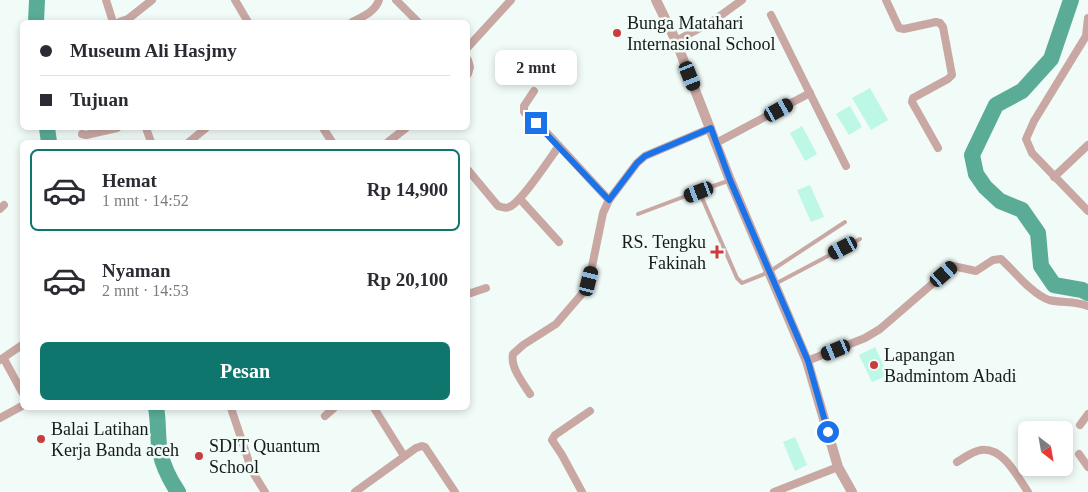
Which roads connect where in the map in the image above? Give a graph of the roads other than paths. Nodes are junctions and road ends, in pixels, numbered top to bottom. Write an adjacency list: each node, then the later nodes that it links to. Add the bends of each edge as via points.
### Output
1 (106, 0): 12 (street)
2 (152, 0): 13 (street)
3 (235, 0): 14 (street)
4 (379, 0): 15 (street, via 373,10)
5 (396, 0): 16 (street)
6 (511, 0): 18 (street)
7 (656, 0): 17 (street)
8 (742, 0): 17 (street)
9 (886, 0): 31 (street, via 899,28 904,30 936,22 943,27 952,75 912,102)
10 (771, 15): 20 (street)
11 (1088, 18): 34 (street, via 1086,36 1026,139 1032,153)
12 (112, 20)
13 (125, 20)
14 (247, 20)
15 (356, 20)
16 (416, 20)
17 (676, 41): 21 (street)
18 (470, 44)
19 (534, 92): 30 (street, via 523,110)
20 (810, 93): 28 (street); 32 (street)
21 (711, 128): 28 (street); 39 (street, via 645,156)
22 (108, 130): 25 (street)
23 (204, 130): 26 (street)
24 (403, 130): 27 (street)
25 (82, 134)
26 (191, 140)
27 (391, 140)
28 (716, 143): 35 (street)
29 (1088, 144): 34 (street)
30 (559, 146): 38 (street); 39 (street)
31 (938, 148)
32 (846, 166)
33 (470, 172): 38 (street, via 498,206 510,207)
34 (1054, 177): 40 (street)
35 (730, 180): 36 (lane); 46 (street)
36 (699, 192): 42 (lane); 46 (lane, via 740,282)
37 (1088, 197): 40 (street)
38 (520, 199): 45 (street)
39 (609, 200): 55 (street, via 603,213 589,281 581,295 556,324 513,354 514,366)
40 (1082, 204): 41 (street)
41 (1088, 211)
42 (638, 214)
43 (845, 222): 46 (lane)
44 (860, 239): 47 (lane)
45 (559, 242)
46 (769, 272): 47 (street)
47 (775, 284): 53 (street)
48 (486, 288): 49 (street)
49 (470, 293)
50 (1088, 306): 53 (street, via 1047,299 1036,293 1001,259 976,270 952,266 880,330)
51 (20, 347): 52 (street)
52 (2, 359): 54 (street)
53 (808, 361): 68 (street)
54 (20, 389)
55 (530, 394)
56 (20, 407): 63 (street)
57 (232, 410): 71 (street, via 252,471)
58 (332, 410): 62 (street)
59 (375, 410): 66 (street)
60 (590, 412): 73 (street, via 552,440)
61 (1088, 414): 64 (street)
62 (325, 416)
63 (0, 418)
64 (1080, 425)
65 (1079, 454): 69 (street)
66 (404, 456): 70 (street); 72 (street, via 416,448 425,447)
67 (957, 462): 76 (street, via 979,450 992,450 1000,454)
68 (838, 467): 74 (street); 75 (street)
69 (1088, 467)
70 (359, 491)
71 (264, 492)
72 (455, 492)
73 (582, 492)
74 (774, 492)
75 (852, 492)
76 (1028, 492)

